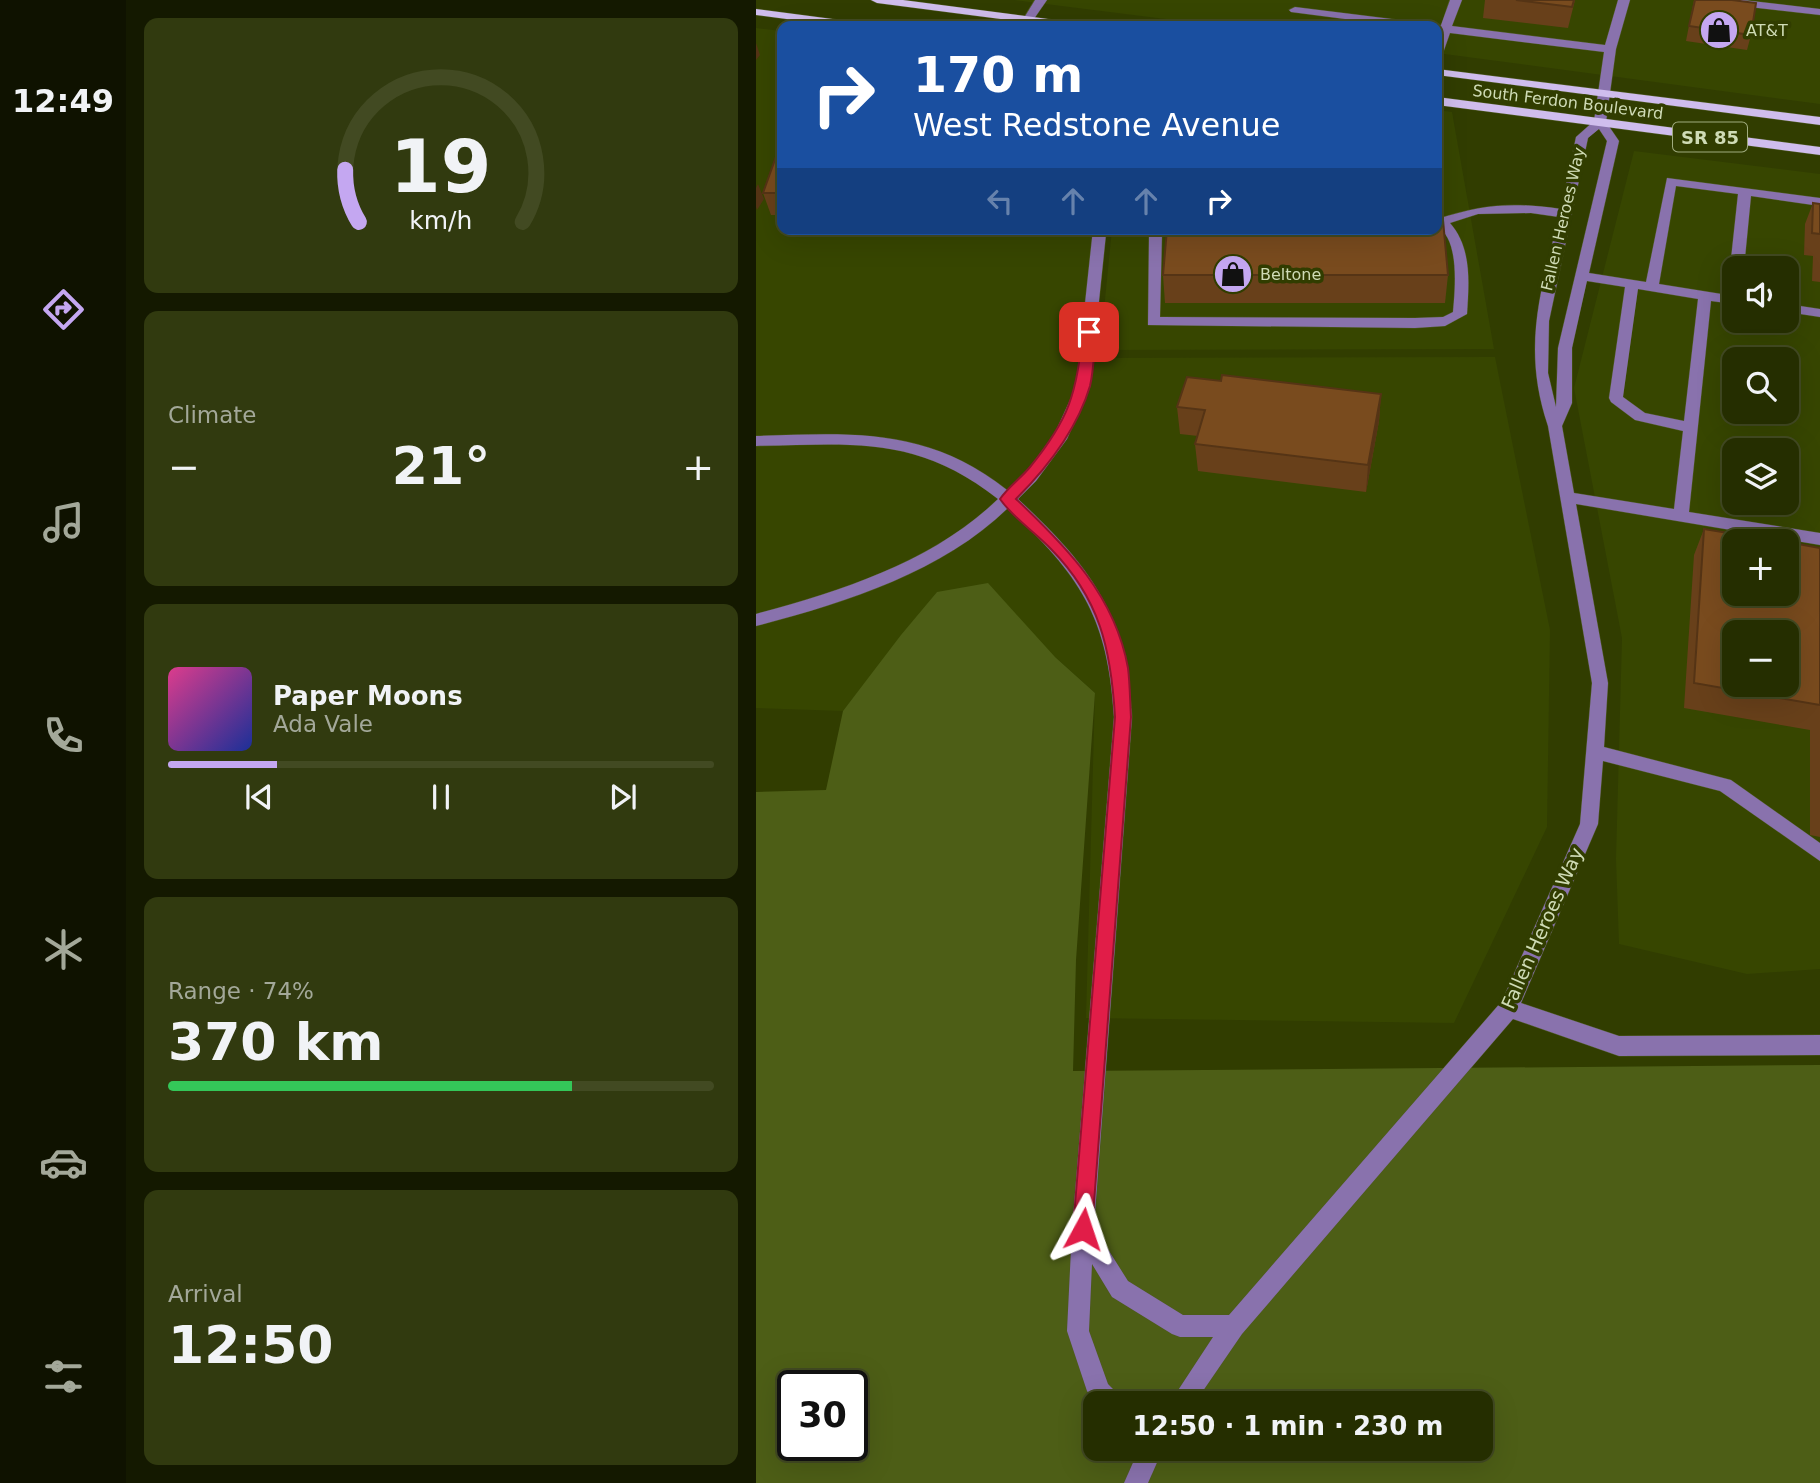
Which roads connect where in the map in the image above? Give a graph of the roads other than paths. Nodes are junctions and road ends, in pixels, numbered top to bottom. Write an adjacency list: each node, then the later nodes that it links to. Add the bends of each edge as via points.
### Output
1 (877, 0): 10 (main road)
2 (1041, 0): 11 (street)
3 (1456, 0): 13 (street)
4 (1624, 0): 15 (street)
5 (1714, 0): 8 (street)
6 (1296, 10): 12 (street)
7 (756, 12): 9 (main road)
8 (1820, 12)
9 (825, 21)
10 (1013, 21)
11 (1027, 21)
12 (1384, 21)
13 (1442, 26)
14 (1442, 28): 15 (street)
15 (1610, 49): 17 (street)
16 (1442, 73): 17 (main road, South Ferdon Boulevard / SR 85)
17 (1604, 94): 19 (main road, South Ferdon Boulevard / SR 85); 20 (street)
18 (1442, 102): 20 (main road, South Ferdon Boulevard / SR 85)
19 (1820, 121)
20 (1600, 122): 21 (main road, South Ferdon Boulevard / SR 85); 24 (street, Fallen Heroes Way, via 1582,137); 30 (street, Fallen Heroes Way, via 1613,141)
21 (1820, 151)
22 (1745, 191): 23 (street); 29 (street); 32 (street, via 1671,181)
23 (1820, 202)
24 (1566, 214): 25 (street, via 1477,210); 37 (street, Fallen Heroes Way, via 1544,304 1539,354 1544,401)
25 (1442, 222)
26 (1442, 224): 28 (street, via 1452,230 1459,254 1460,314 1445,321 1415,323 1153,321)
27 (1099, 235): 41 (street, via 1084,384 1055,446)
28 (1156, 235)
29 (1738, 256)
30 (1582, 276): 31 (street); 37 (street, Fallen Heroes Way, via 1565,348 1565,403)
31 (1632, 284): 32 (street); 38 (street, via 1616,398 1624,410 1645,419)
32 (1652, 287): 33 (street)
33 (1705, 295): 34 (street); 38 (street)
34 (1722, 298)
35 (1799, 310): 36 (street)
36 (1820, 313)
37 (1555, 426): 40 (street, Fallen Heroes Way)
38 (1691, 427): 42 (street)
39 (756, 441): 41 (street, via 855,440 907,447 959,464)
40 (1567, 497): 42 (street); 45 (street, Fallen Heroes Way, via 1600,683)
41 (1007, 499): 44 (street, via 960,538 910,568 813,607); 49 (street, via 1058,547 1086,582 1107,622 1120,668 1123,717)
42 (1681, 515): 43 (street)
43 (1820, 538)
44 (756, 620)
45 (1595, 752): 46 (street, via 1725,785); 47 (street, Fallen Heroes Way, via 1589,824)
46 (1820, 853)
47 (1509, 1008): 48 (street, via 1619,1046); 50 (street, Fallen Heroes Way)
48 (1820, 1045)
49 (1083, 1229): 50 (street, via 1120,1289 1180,1326); 51 (street, via 1078,1331)
50 (1234, 1326): 52 (street, Fallen Heroes Way)
51 (1099, 1391)
52 (1189, 1391)
53 (1145, 1461): 54 (street)
54 (1136, 1483)

